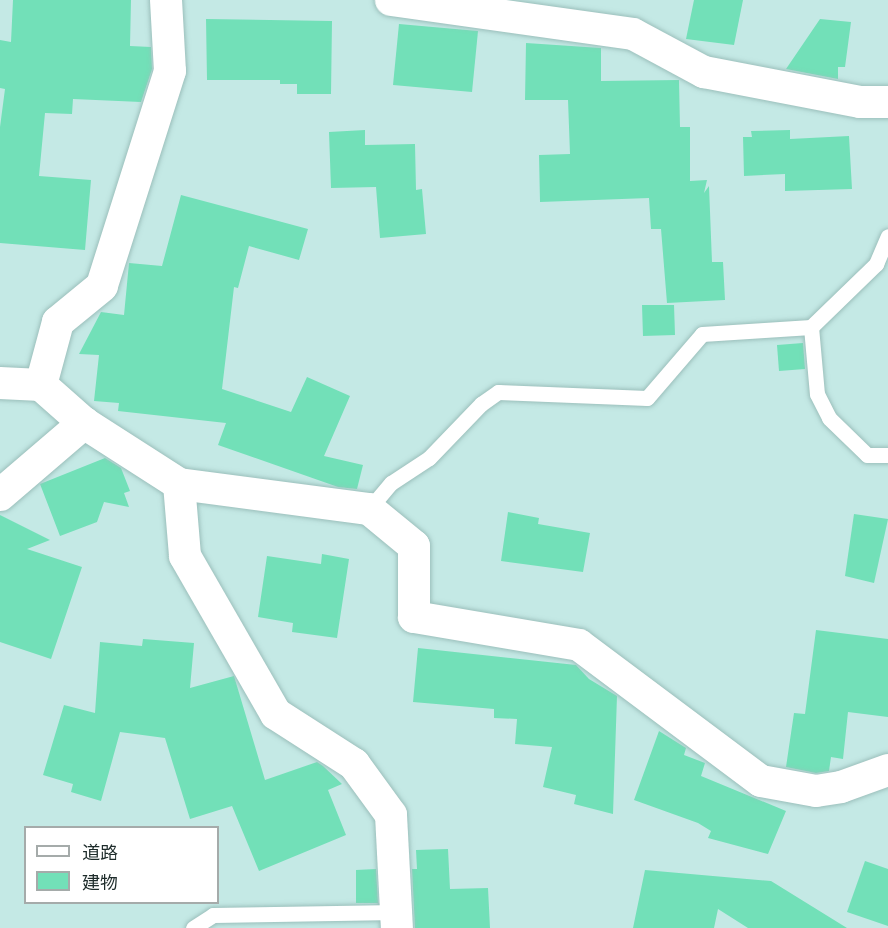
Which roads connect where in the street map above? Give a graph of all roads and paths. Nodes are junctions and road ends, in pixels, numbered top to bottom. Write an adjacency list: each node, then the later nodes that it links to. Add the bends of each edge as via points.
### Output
1 (166, 0): 7 (street, via 170,71 102,286 58,322)
2 (392, 0): 3 (street, via 633,34 704,72 860,102)
3 (888, 102)
4 (888, 236): 5 (lane, via 876,264)
5 (811, 327): 9 (lane, via 817,394 829,418 867,455); 12 (lane, via 702,334 647,398 498,392 480,404 429,458 391,483)
6 (0, 383): 7 (street)
7 (41, 385): 8 (street)
8 (84, 423): 10 (street); 11 (street)
9 (888, 455)
10 (178, 484): 12 (street); 14 (street, via 185,556 276,714 354,764 391,815)
11 (0, 495)
12 (369, 509): 13 (street, via 414,546 414,617 579,645 761,780 816,791 841,788)
13 (888, 770)
14 (397, 920): 15 (lane, via 213,915)
15 (193, 928)

